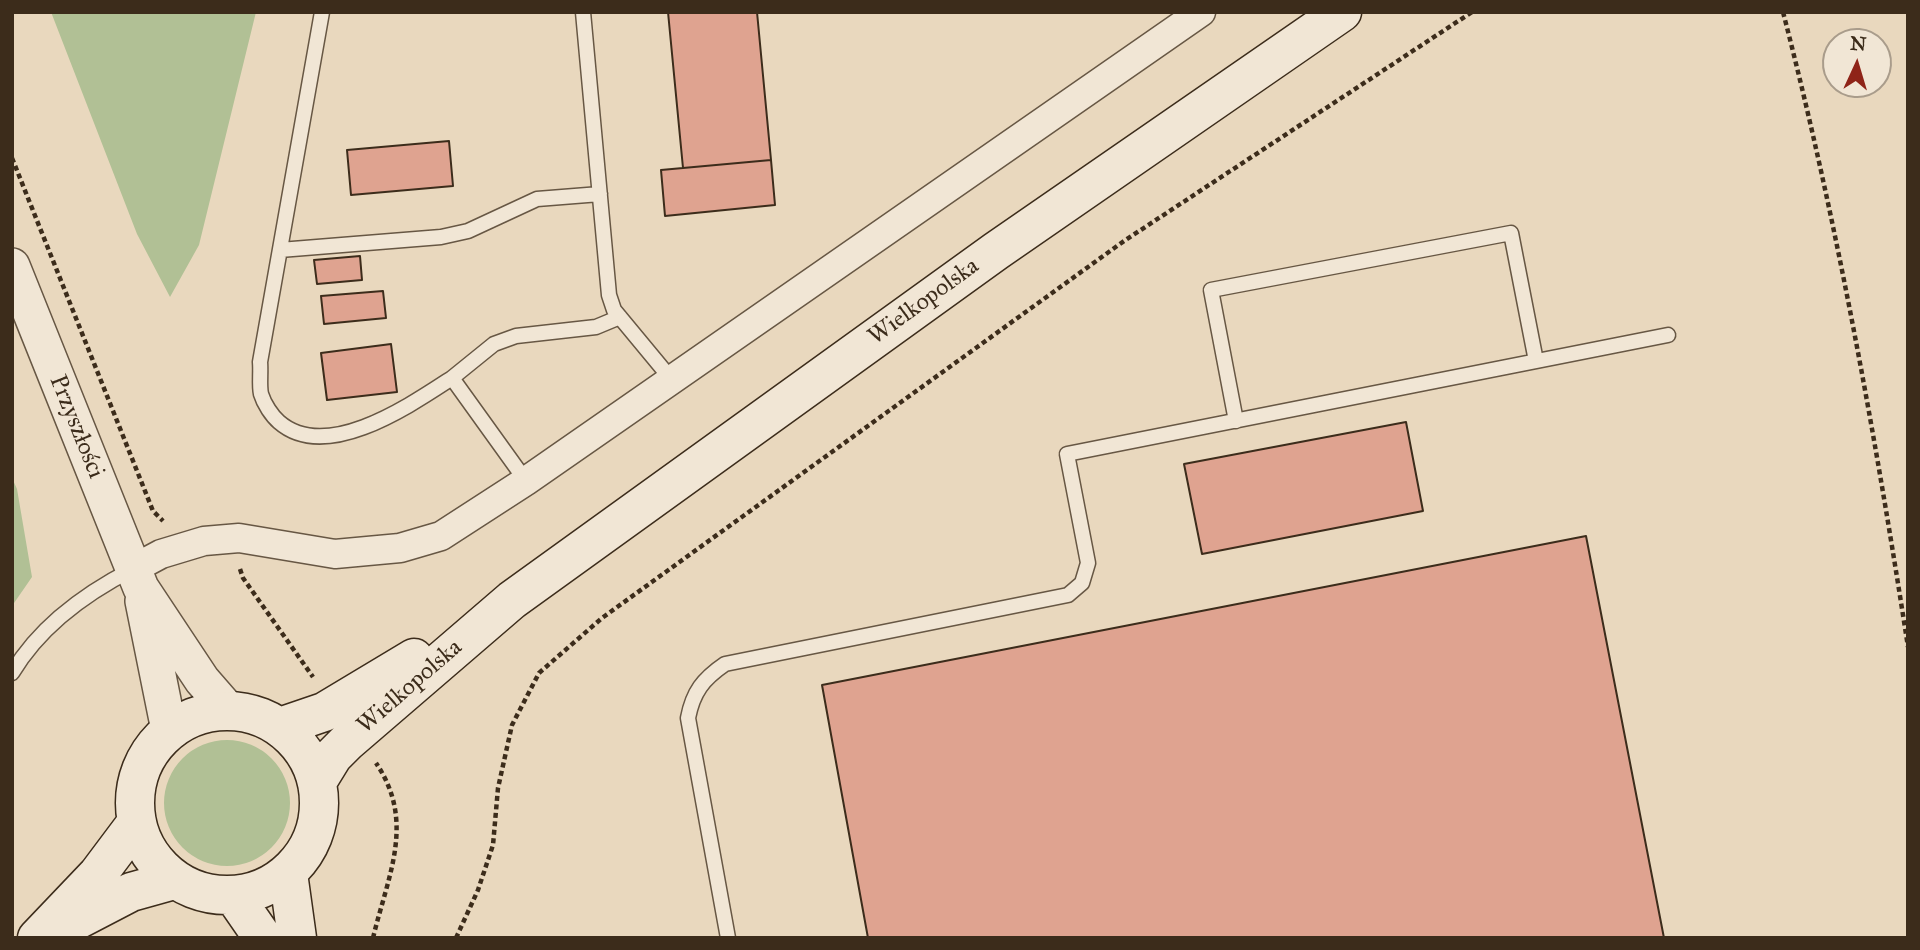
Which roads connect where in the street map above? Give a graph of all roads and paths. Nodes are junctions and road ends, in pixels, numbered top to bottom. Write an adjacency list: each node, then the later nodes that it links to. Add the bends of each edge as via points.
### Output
1 (323, 12): 8 (lane)
2 (583, 12): 7 (lane)
3 (1201, 12): 14 (street)
4 (1342, 12): 18 (main road, Wielkopolska, via 996,251)
5 (1472, 12): 33 (path, via 1124,241 602,618 540,673 512,725 498,789 493,845)
6 (1783, 12): 19 (path, via 1818,156)
7 (600, 194): 8 (lane, via 537,199 468,231 441,237); 10 (lane, via 609,295)
8 (280, 250): 13 (lane, via 260,362 261,395 273,417 289,430 311,437 347,432 384,419)
9 (12, 265): 17 (street, Przyszłości)
10 (620, 317): 13 (lane, via 596,327 516,336 494,344); 14 (lane)
11 (1668, 335): 12 (lane)
12 (1536, 361): 15 (lane); 15 (lane, via 1511,233 1211,290)
13 (452, 378): 16 (lane)
14 (672, 380): 16 (street)
15 (1236, 421): 34 (lane, via 1068,454 1088,564 1082,583 1068,595 725,664 707,676 692,695 688,718)
16 (526, 481): 17 (street, via 441,536 400,548 335,554 260,539 204,541 161,554)
17 (137, 579): 20 (lane, via 93,590 64,613); 21 (street, Przyszłości, via 202,680); 23 (street, Przyszłości)
18 (512, 600): 22 (main road, Wielkopolska, via 324,712); 24 (main road, Wielkopolska, via 347,742)
19 (1908, 647)
20 (12, 673)
21 (229, 711): 22 (main road, via 264,718); 23 (main road, via 193,716)
22 (280, 727): 24 (main road, via 302,748)
23 (169, 730): 25 (main road, via 150,751 138,777)
24 (317, 782): 26 (main road, via 317,827 306,852)
25 (137, 822): 27 (main road, via 151,858); 29 (main road, via 98,874)
26 (288, 873): 28 (main road, via 265,888); 32 (main road)
27 (174, 880): 28 (main road, via 203,893); 30 (main road, via 131,892)
28 (234, 896): 31 (main road)
29 (37, 938)
30 (44, 938)
31 (263, 938)
32 (297, 938)
33 (456, 938)
34 (729, 938)

